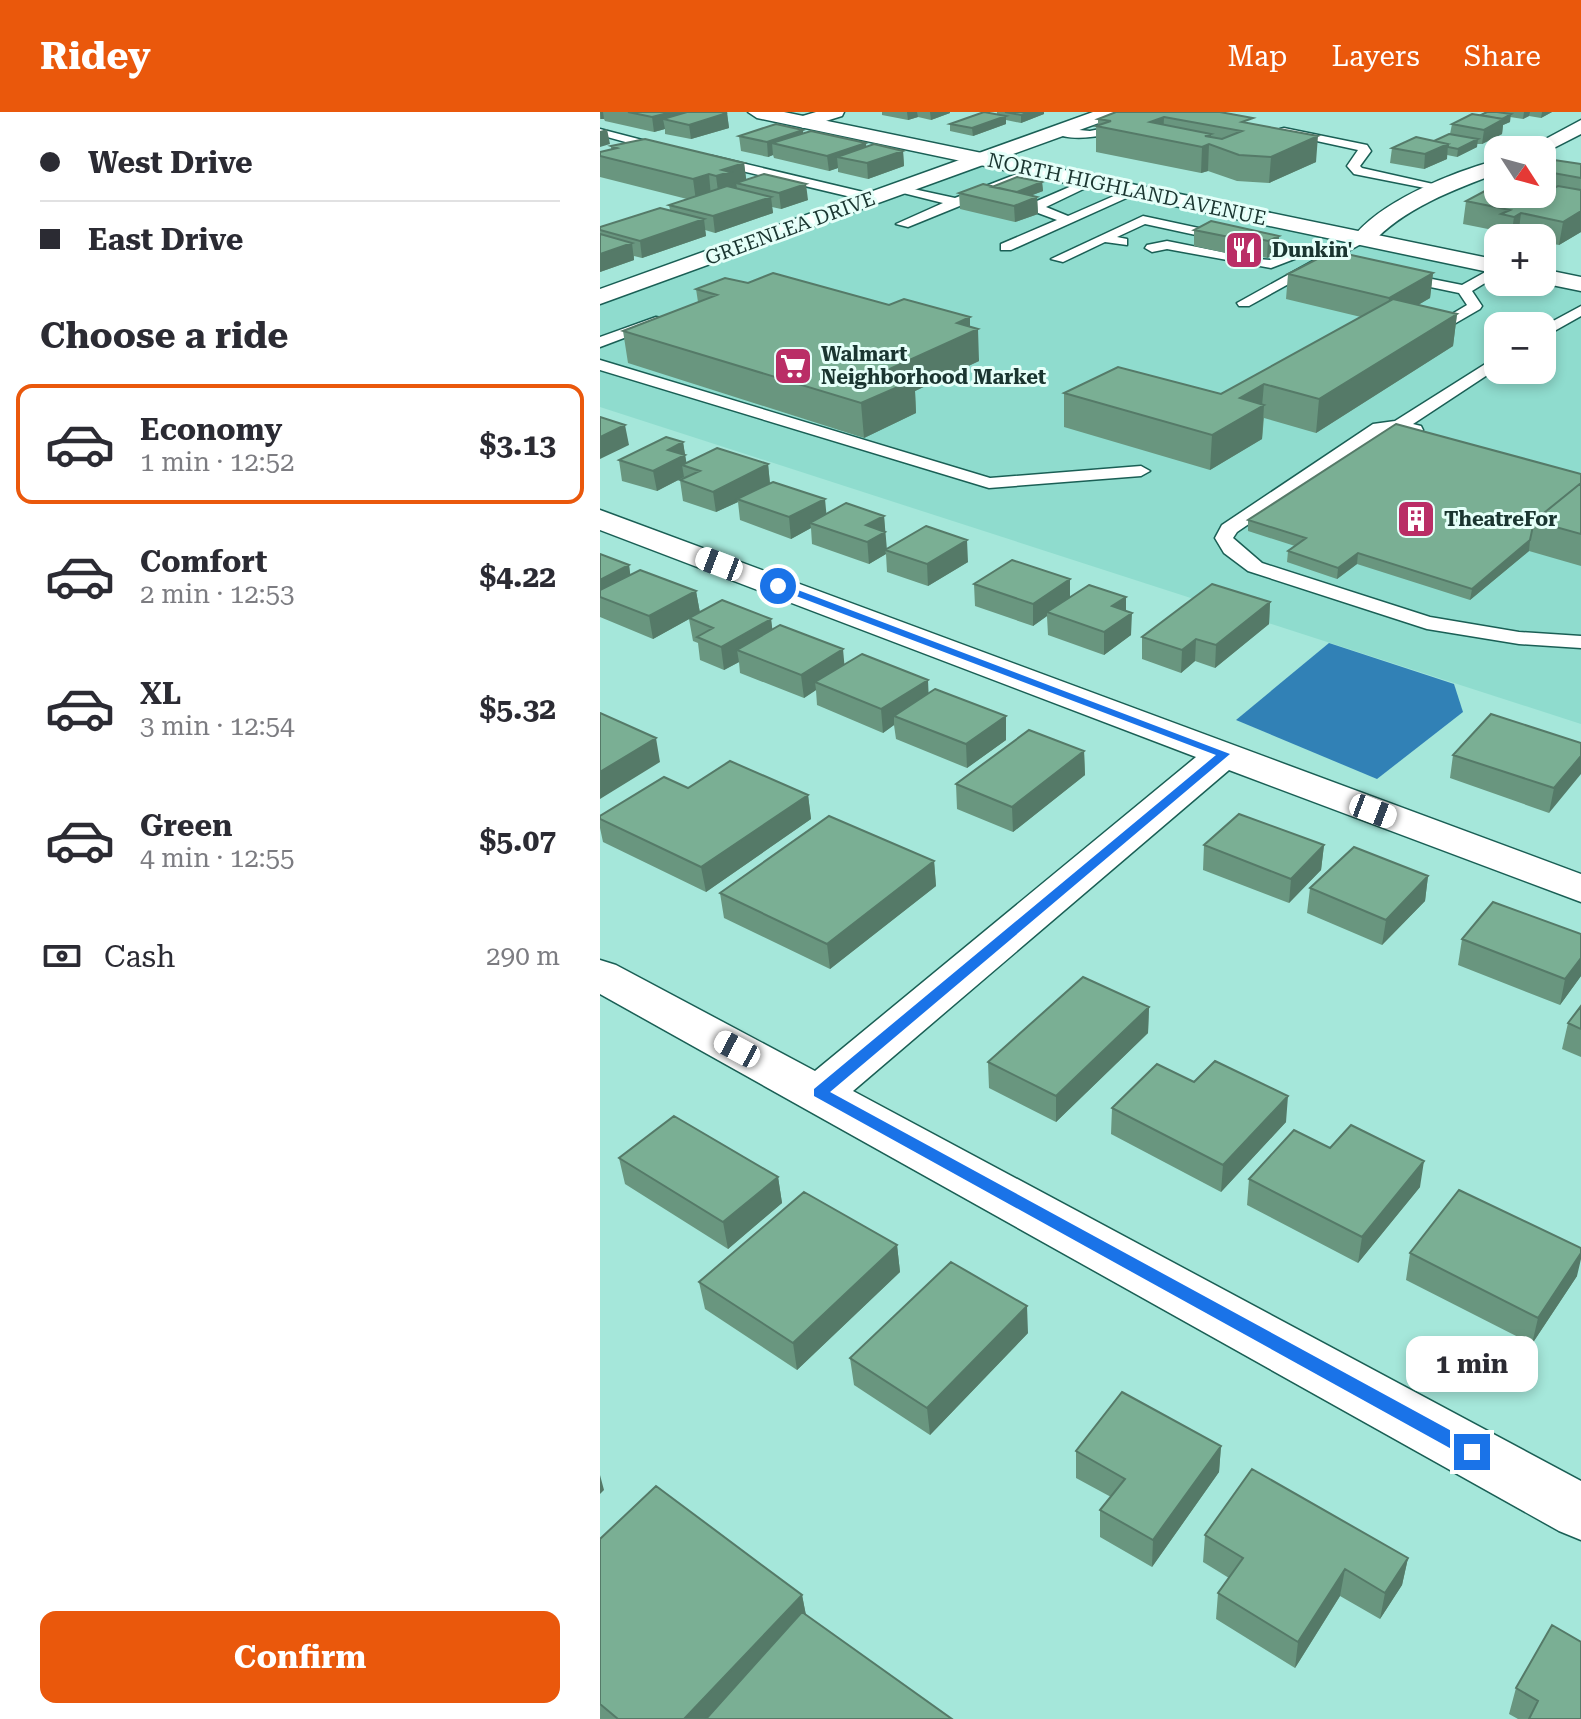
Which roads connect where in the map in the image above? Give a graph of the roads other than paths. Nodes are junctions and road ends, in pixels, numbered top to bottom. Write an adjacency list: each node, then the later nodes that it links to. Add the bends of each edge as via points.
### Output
1 (757, 112): 5 (street, NORTH HIGHLAND AVENUE)
2 (835, 112): 5 (street)
3 (1111, 112): 8 (street, GREENLEA DRIVE)
4 (1143, 121): 8 (lane, via 1100,133)
5 (803, 122): 15 (street, NORTH HIGHLAND AVENUE)
6 (1581, 126): 10 (street)
7 (1270, 129): 22 (lane, via 1358,145 1366,148 1353,166 1358,171)
8 (1057, 131): 15 (street, GREENLEA DRIVE)
9 (600, 132): 11 (lane)
10 (1556, 139)
11 (648, 145): 12 (lane); 13 (lane)
12 (624, 152)
13 (678, 152)
14 (693, 156): 25 (lane)
15 (980, 159): 16 (street, NORTH HIGHLAND AVENUE); 21 (street, GREENLEA DRIVE)
16 (1037, 170): 18 (lane); 19 (street, NORTH HIGHLAND AVENUE)
17 (1484, 172): 22 (street)
18 (1009, 181): 24 (lane); 26 (lane)
19 (1092, 182): 23 (street, NORTH HIGHLAND AVENUE); 24 (lane)
20 (1484, 184): 30 (street, via 1403,230)
21 (899, 188): 25 (street, GREENLEA DRIVE); 26 (lane)
22 (1445, 188): 30 (street, via 1374,224)
23 (1136, 191): 27 (lane); 30 (street, NORTH HIGHLAND AVENUE)
24 (1066, 193): 27 (lane, via 1035,207)
25 (872, 198): 41 (street, GREENLEA DRIVE)
26 (956, 202): 28 (lane)
27 (1067, 220): 31 (lane)
28 (903, 224)
29 (1104, 238): 32 (lane); 32 (lane, via 1143,220 1291,252 1290,258 1271,264 1167,245); 33 (lane)
30 (1363, 239): 34 (street, NORTH HIGHLAND AVENUE); 36 (lane)
31 (1006, 247)
32 (1152, 248): 36 (lane)
33 (1058, 259)
34 (1484, 265)
35 (1386, 273): 40 (lane)
36 (1291, 277): 42 (lane)
37 (1484, 277): 40 (lane)
38 (1556, 279): 39 (street)
39 (1581, 284)
40 (1464, 290): 45 (lane, via 1475,306)
41 (600, 297)
42 (1244, 303)
43 (1581, 310): 46 (lane)
44 (674, 314): 49 (lane)
45 (1442, 326)
46 (1556, 326)
47 (1556, 331): 48 (lane)
48 (1581, 333)
49 (600, 342)
50 (600, 365): 54 (lane, via 989,483)
51 (1484, 370): 52 (lane)
52 (1399, 426): 53 (lane); 56 (lane, via 1379,428 1229,529 1224,538 1231,549 1255,567 1427,623)
53 (1439, 437)
54 (1141, 471)
55 (600, 519): 57 (street)
56 (1581, 642)
57 (1224, 754): 58 (street); 60 (street)
58 (1581, 889)
59 (600, 975): 60 (street)
60 (820, 1093): 61 (street)
61 (1581, 1512)

